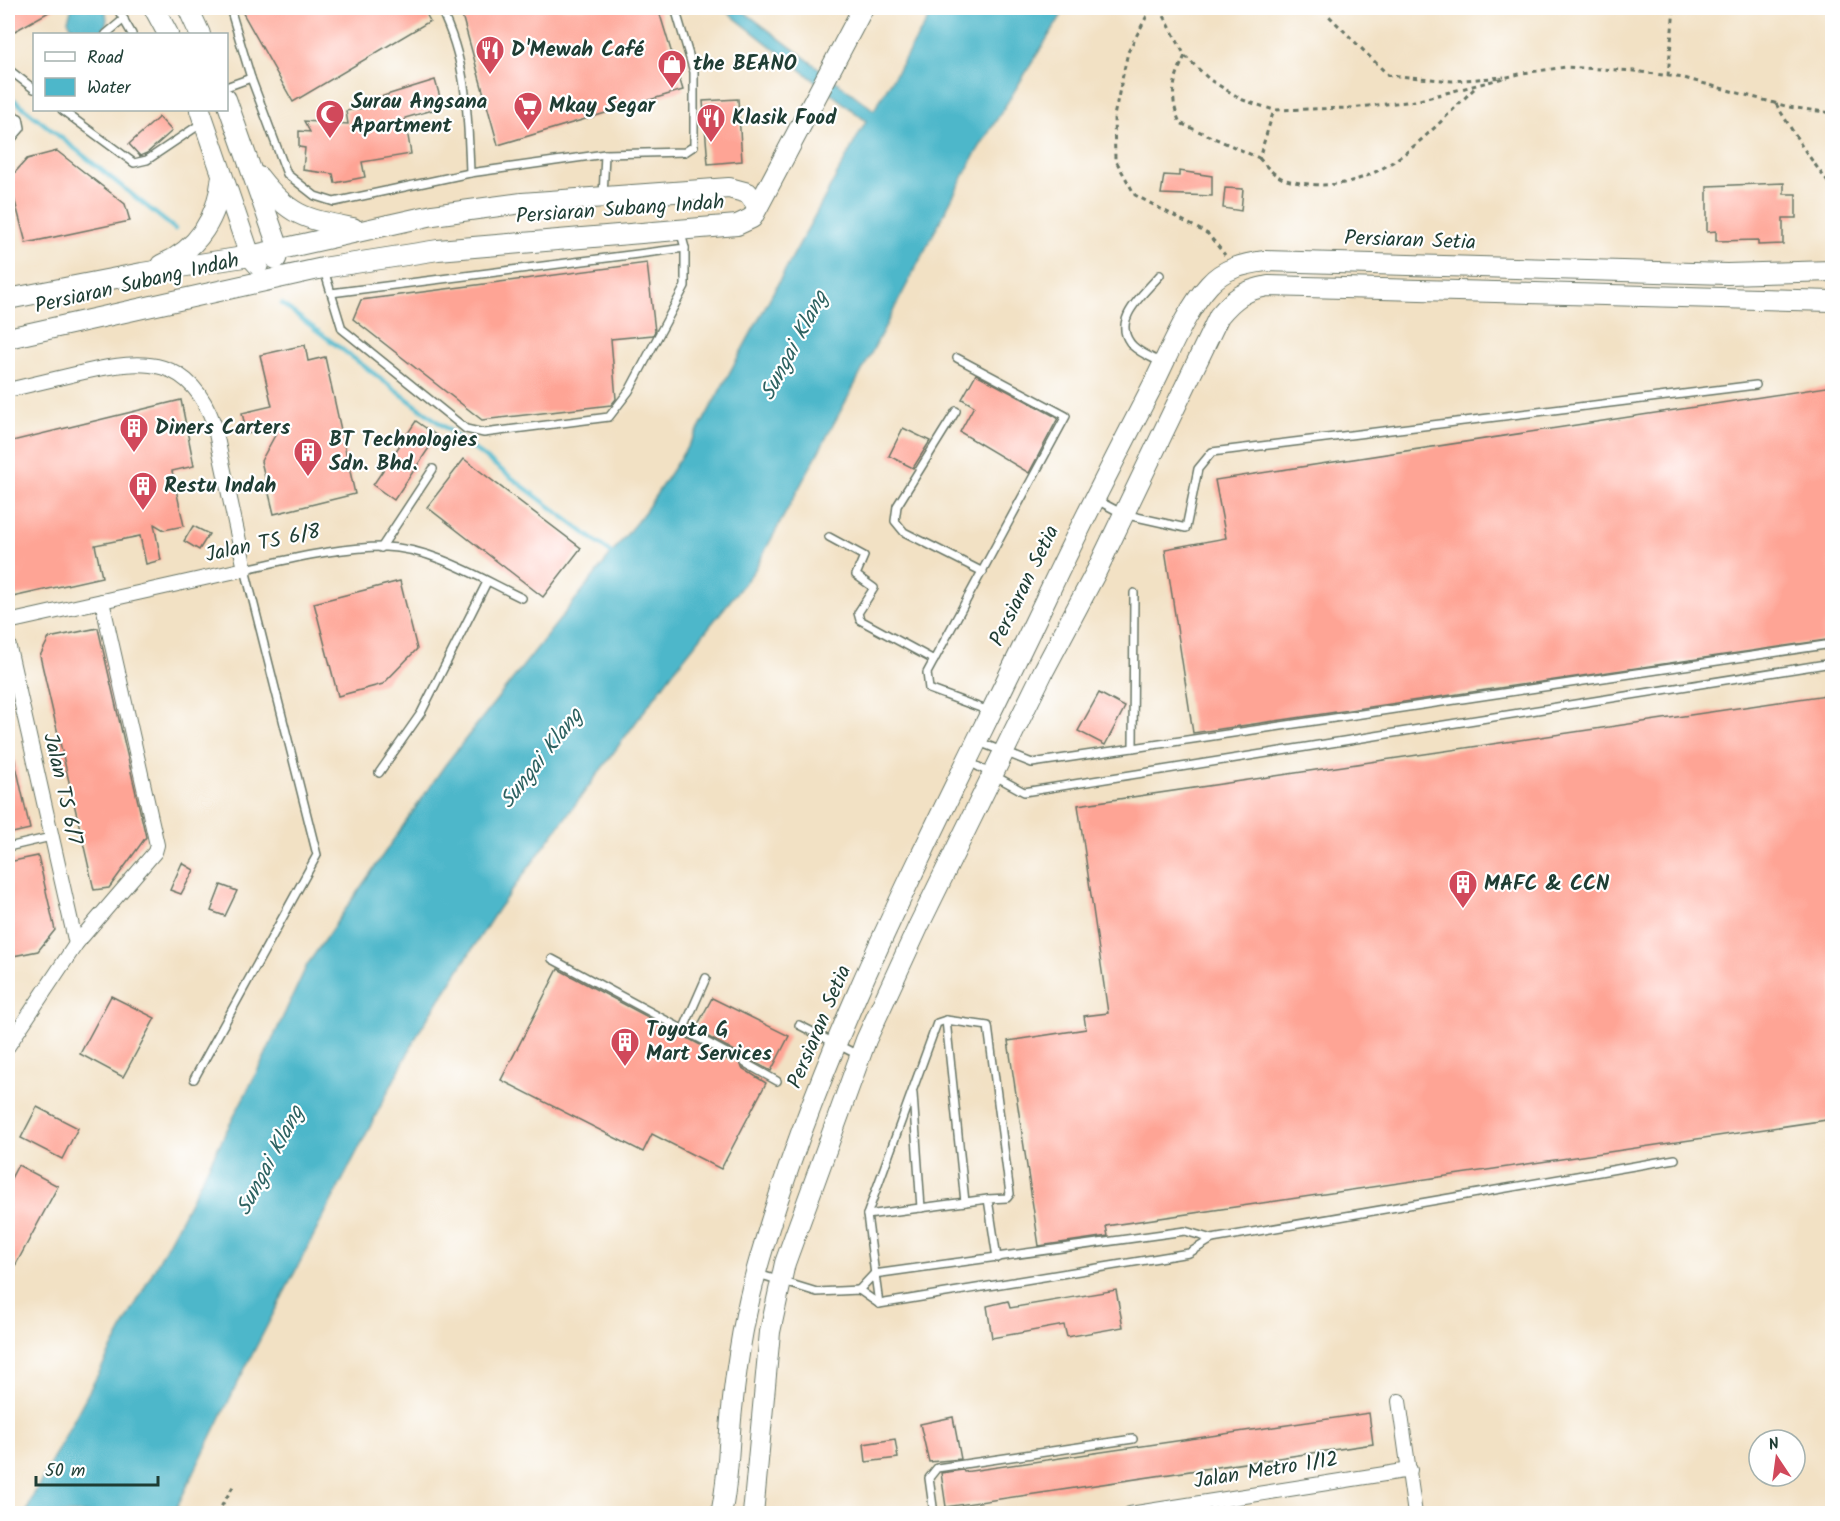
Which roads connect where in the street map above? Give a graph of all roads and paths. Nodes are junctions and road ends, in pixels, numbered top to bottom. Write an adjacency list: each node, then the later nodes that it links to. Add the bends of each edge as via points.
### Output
1 (117, 8): 12 (lane)
2 (154, 8): 15 (street)
3 (188, 8): 16 (street)
4 (230, 8): 21 (lane)
5 (440, 8): 37 (lane, via 460,56 467,102)
6 (675, 8): 33 (lane, via 694,72 694,146 686,152)
7 (863, 8): 40 (street)
8 (1151, 8): 46 (path, via 1128,52 1114,116 1115,159 1135,195 1208,234 1222,247)
9 (1160, 8): 17 (path)
10 (1326, 8): 19 (path, via 1329,16 1388,75 1452,81)
11 (1674, 8): 20 (path)
12 (124, 19): 13 (lane); 14 (lane)
13 (107, 33)
14 (131, 33)
15 (167, 33)
16 (200, 33)
17 (1185, 56): 27 (path, via 1210,80 1243,100); 34 (path, via 1174,78 1175,112 1180,123)
18 (8, 69): 24 (lane)
19 (1509, 76): 20 (path, via 1566,67); 23 (path)
20 (1668, 76): 26 (path)
21 (251, 78): 22 (lane); 37 (lane, via 287,174 315,196 334,202)
22 (228, 86)
23 (1478, 86): 27 (path, via 1415,101); 34 (path, via 1407,152 1371,176 1339,185 1283,181)
24 (33, 88)
25 (228, 104): 35 (street)
26 (1776, 104): 29 (path); 38 (path)
27 (1274, 110): 34 (path)
28 (63, 111): 31 (lane, via 134,163 147,160)
29 (1833, 113)
30 (8, 114): 32 (lane, via 19,118 21,128)
31 (202, 116): 36 (street)
32 (8, 143)
33 (605, 154): 37 (lane); 39 (lane)
34 (1259, 158)
35 (252, 168): 41 (street, via 291,212); 43 (street)
36 (222, 171): 44 (street); 48 (street, via 220,196 192,247)
37 (470, 173)
38 (1833, 188)
39 (603, 198): 40 (street, Persiaran Subang Indah, via 729,188 748,194); 41 (street, Persiaran Subang Indah, via 444,213)
40 (757, 205): 42 (street, Persiaran Subang Indah, via 752,218 737,225)
41 (363, 230): 43 (street, Persiaran Subang Indah)
42 (682, 239): 45 (street, Persiaran Subang Indah, via 480,245); 51 (lane); 51 (lane, via 686,286 619,407 609,417 484,433 466,429 342,329)
43 (279, 249): 44 (street, Persiaran Subang Indah); 50 (street)
44 (250, 256): 48 (street, Persiaran Subang Indah); 50 (street)
45 (323, 268): 50 (street, Persiaran Subang Indah); 51 (lane)
46 (1232, 268): 47 (street, Persiaran Setia, via 1265,261 1727,274); 52 (street); 57 (street, Persiaran Setia, via 1209,284)
47 (1833, 271)
48 (142, 273): 53 (street, Persiaran Subang Indah)
49 (1160, 274): 57 (lane, via 1125,317 1125,332 1134,347)
50 (270, 279): 55 (street, Persiaran Subang Indah)
51 (331, 293)
52 (1242, 294): 54 (street, via 1268,285); 63 (street, via 1219,316)
53 (8, 299)
54 (1833, 301)
55 (8, 338)
56 (957, 358): 67 (lane, via 1066,416)
57 (1164, 364): 62 (street, Persiaran Setia)
58 (1756, 385): 63 (lane, via 1212,452 1198,469 1185,528)
59 (8, 390): 66 (street, via 137,363 181,374 197,388 214,424)
60 (956, 411): 67 (lane, via 897,506 895,521 903,532)
61 (433, 469): 65 (lane)
62 (1094, 498): 63 (lane); 77 (street, Persiaran Setia)
63 (1123, 514): 80 (street)
64 (830, 537): 75 (lane, via 864,556 856,575 874,588 858,614 860,620)
65 (381, 548): 66 (lane, Jalan TS 6/8, via 338,550); 68 (lane, Jalan TS 6/8, via 425,555)
66 (245, 569): 71 (street, Jalan TS 6/8); 97 (lane, via 317,855)
67 (983, 572): 75 (lane)
68 (487, 582): 70 (lane, Jalan TS 6/8); 82 (lane, via 422,713)
69 (1134, 593): 79 (lane)
70 (522, 598)
71 (102, 601): 72 (street, Jalan TS 6/8); 86 (street, via 157,845)
72 (8, 622)
73 (8, 643): 84 (street, Jalan TS 6/7)
74 (1833, 644): 79 (lane)
75 (934, 660): 77 (lane, via 927,673 929,689)
76 (1833, 663): 83 (lane, via 1024,792)
77 (991, 712): 78 (street, Persiaran Setia)
78 (977, 741): 80 (lane); 81 (street, Persiaran Setia)
79 (1133, 748): 80 (lane, via 1032,763)
80 (1004, 754): 83 (street)
81 (967, 760): 83 (lane); 92 (street, Persiaran Setia)
82 (378, 773)
83 (995, 773): 94 (street, via 919,925)
84 (51, 837): 85 (lane); 86 (street, Jalan TS 6/7)
85 (8, 847)
86 (76, 944): 93 (street)
87 (552, 959): 91 (lane)
88 (706, 978): 91 (lane)
89 (946, 1020): 99 (lane, via 937,1023); 101 (lane, via 988,1026 1010,1194); 102 (lane)
90 (799, 1025): 92 (lane)
91 (684, 1028): 95 (lane)
92 (837, 1045): 94 (lane); 107 (street, Persiaran Setia, via 790,1164)
93 (8, 1046)
94 (860, 1056): 109 (street, via 814,1178)
95 (734, 1057)
96 (745, 1063): 98 (lane)
97 (194, 1079)
98 (777, 1081)
99 (912, 1091): 103 (lane); 104 (lane)
100 (1675, 1159): 105 (lane)
101 (988, 1199): 102 (lane); 106 (lane)
102 (965, 1202): 103 (lane)
103 (921, 1208): 104 (lane)
104 (867, 1215): 108 (lane)
105 (1212, 1239): 106 (lane, via 1185,1231); 111 (lane, via 1189,1253)
106 (997, 1258): 108 (lane)
107 (756, 1273): 109 (lane); 117 (street, Persiaran Setia, via 732,1407)
108 (874, 1274): 110 (lane); 111 (lane)
109 (781, 1282): 110 (lane, via 817,1293); 118 (street, via 770,1332)
110 (859, 1290): 111 (lane)
111 (879, 1304)
112 (1399, 1401): 114 (street)
113 (1133, 1439): 119 (lane, via 937,1467 928,1479)
114 (1410, 1470): 120 (street, Jalan Metro 1/12); 121 (street)
115 (236, 1483): 116 (path)
116 (217, 1514)
117 (721, 1514)
118 (753, 1514)
119 (934, 1514)
120 (1130, 1514)
121 (1415, 1514)

